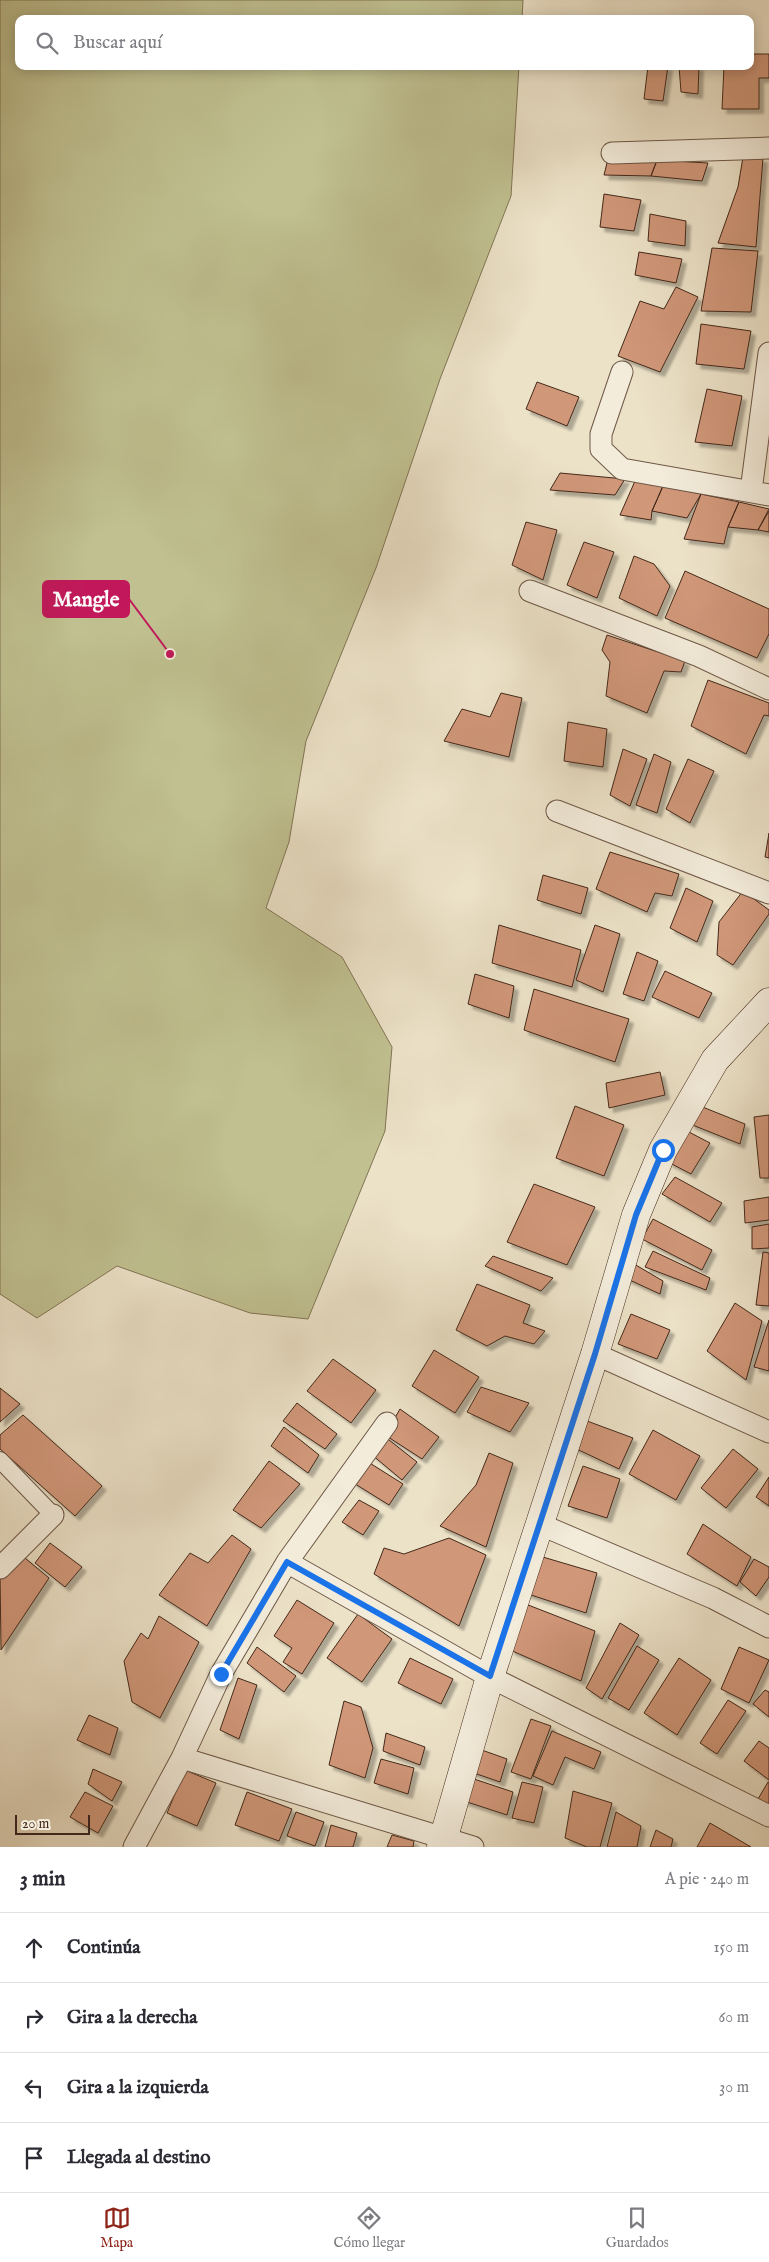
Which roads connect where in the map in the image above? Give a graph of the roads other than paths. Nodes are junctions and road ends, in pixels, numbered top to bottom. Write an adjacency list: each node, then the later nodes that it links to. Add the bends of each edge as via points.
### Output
1 (769, 148): 2 (street)
2 (612, 153)
3 (769, 353): 5 (street)
4 (622, 372): 5 (street, via 601,434 600,449 608,458 622,469)
5 (760, 493)
6 (530, 590): 7 (street, via 699,656)
7 (769, 689)
8 (557, 811): 9 (street)
9 (769, 893)
10 (769, 1002): 11 (main road, via 715,1060 663,1150 636,1215)
11 (595, 1354): 13 (street); 16 (main road)
12 (387, 1423): 17 (street)
13 (769, 1432)
14 (0, 1460): 15 (street)
15 (53, 1515): 18 (street)
16 (539, 1524): 19 (street, via 713,1598); 20 (main road)
17 (287, 1562): 20 (street); 21 (street, via 221,1674)
18 (0, 1568)
19 (769, 1627)
20 (490, 1676): 22 (street); 23 (main road)
21 (182, 1758): 23 (street); 24 (street)
22 (769, 1816)
23 (443, 1843): 25 (street)
24 (134, 1847)
25 (473, 1847)

